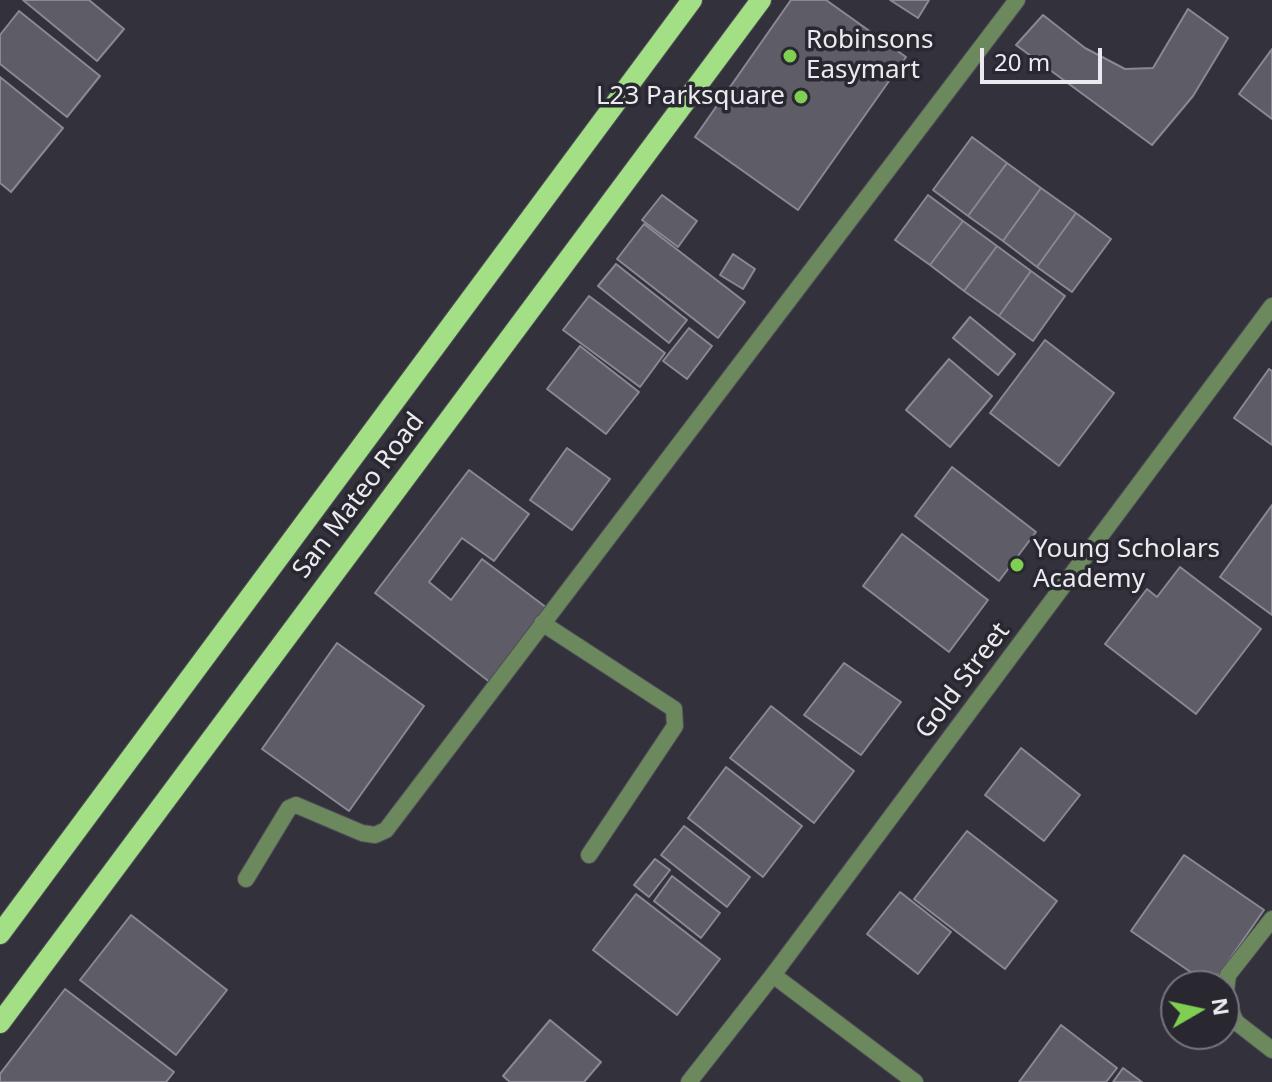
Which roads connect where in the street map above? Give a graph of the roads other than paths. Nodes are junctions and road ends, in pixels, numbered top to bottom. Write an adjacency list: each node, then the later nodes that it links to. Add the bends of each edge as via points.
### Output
1 (692, 0): 9 (main road, San Mateo Road)
2 (761, 0): 11 (main road, San Mateo Road)
3 (1017, 0): 5 (street)
4 (1272, 306): 10 (street, Gold Street)
5 (542, 623): 6 (street, via 674,709 675,726); 7 (street, via 386,830 362,833 296,805 289,808)
6 (589, 855)
7 (246, 879)
8 (1272, 919): 12 (street, via 1228,975 1225,999 1236,1022)
9 (0, 934)
10 (773, 975): 13 (street, Gold Street); 14 (street)
11 (0, 1023)
12 (1272, 1050)
13 (689, 1082)
14 (915, 1082)

